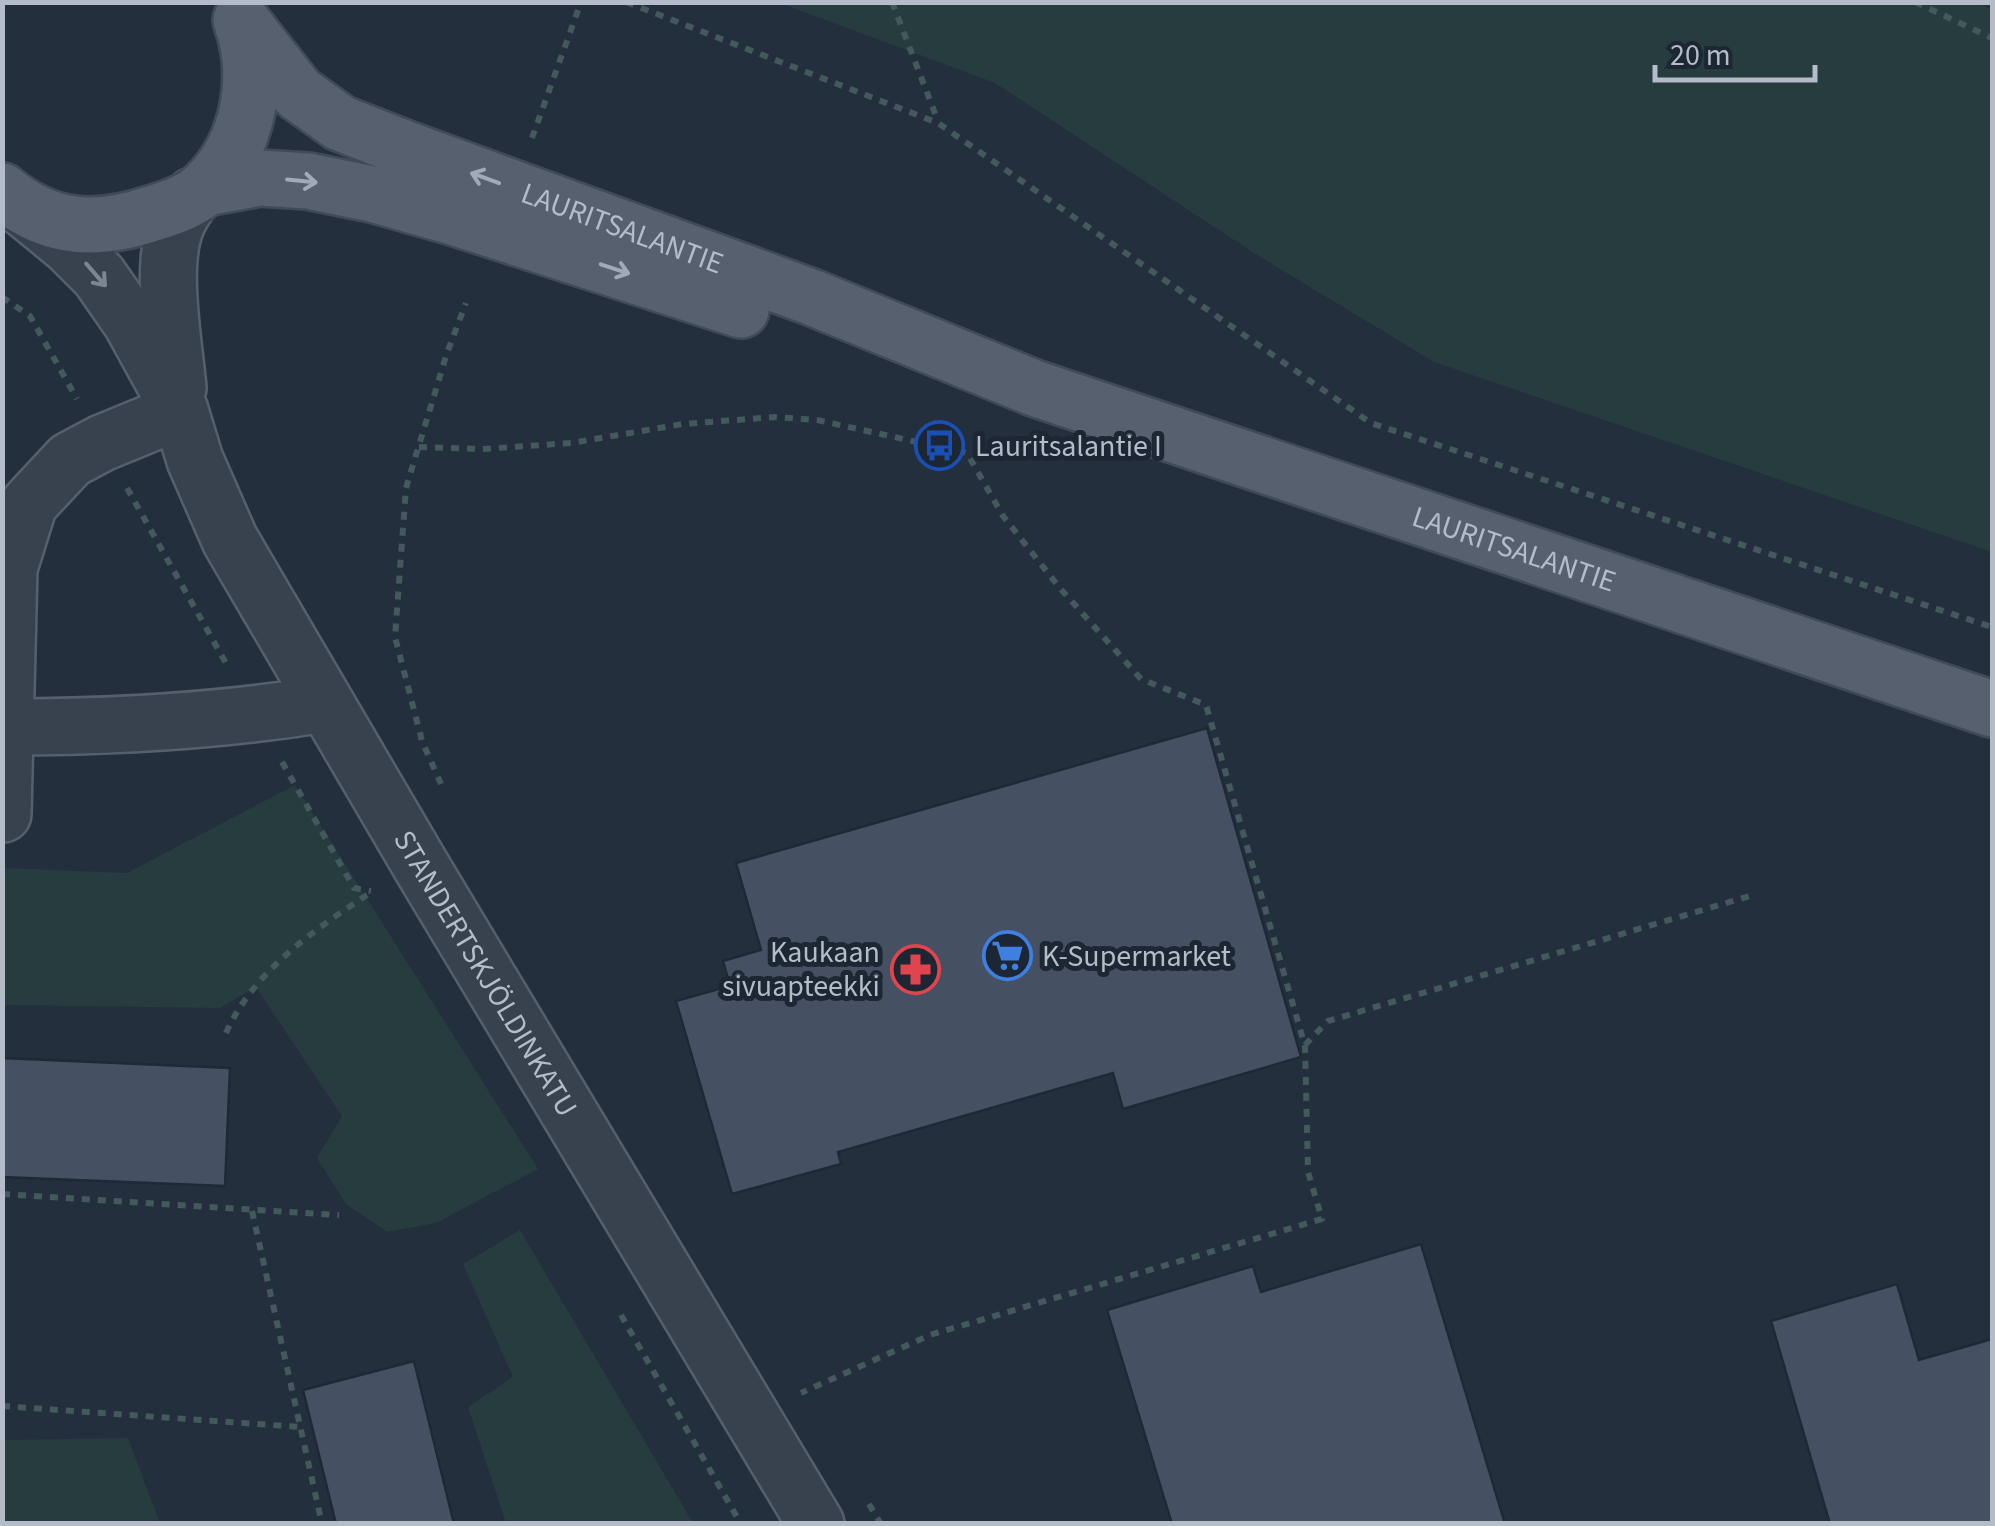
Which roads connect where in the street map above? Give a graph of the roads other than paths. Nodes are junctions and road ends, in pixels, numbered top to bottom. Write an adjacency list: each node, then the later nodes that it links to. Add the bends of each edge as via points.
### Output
1 (237, 13): 2 (main road, via 250,62 249,101 239,142); 4 (main road, LAURITSALANTIE, one-way to 1, via 812,297 340,122 298,93)
2 (199, 192): 3 (main road, LAURITSALANTIE, via 178,206 103,226 60,222); 4 (main road, LAURITSALANTIE, one-way to 4, via 260,178 372,194 796,327); 5 (street, STANDERTSKJÖLDINKATU, via 176,223 170,248)
3 (13, 200): 5 (street, STANDERTSKJÖLDINKATU, one-way to 5, via 100,276)
4 (1034, 388): 8 (main road, LAURITSALANTIE)
5 (180, 411): 6 (street, via 70,460); 7 (street, STANDERTSKJÖLDINKATU, via 230,540)
6 (16, 504): 9 (street)
7 (325, 704): 9 (street, via 256,716); 11 (street, STANDERTSKJÖLDINKATU)
8 (1992, 709)
9 (5, 727): 10 (street)
10 (3, 814)
11 (816, 1524)

